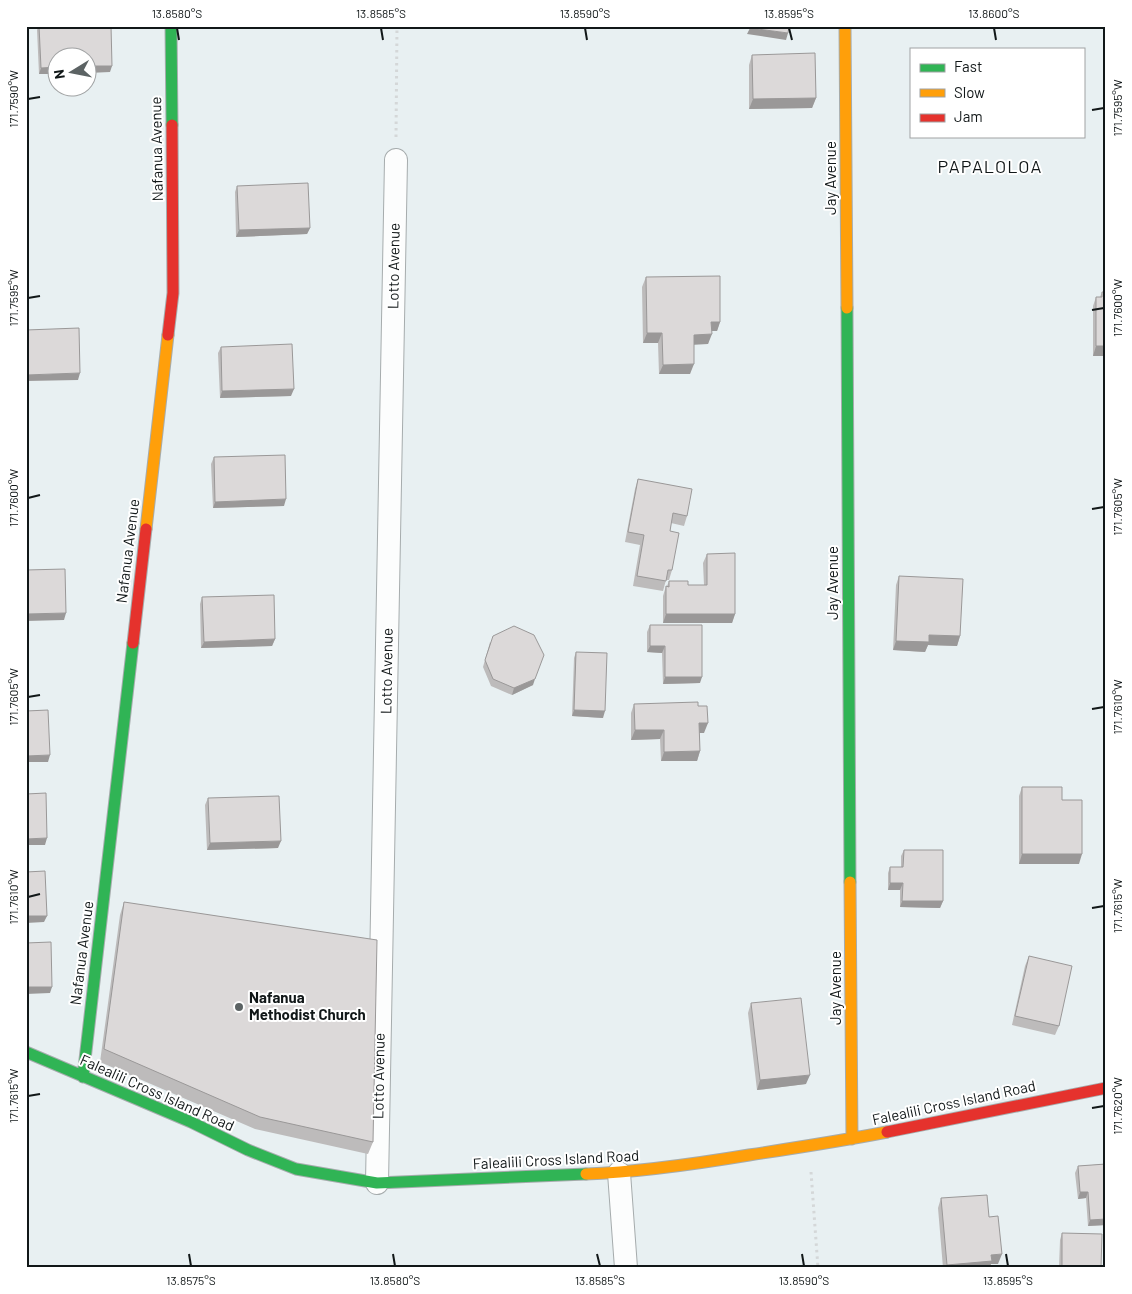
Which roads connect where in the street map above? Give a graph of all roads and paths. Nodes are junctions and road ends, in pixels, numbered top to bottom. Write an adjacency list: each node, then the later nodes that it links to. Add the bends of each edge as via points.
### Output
1 (171, 26): 6 (street, Nafanua Avenue, via 173,293)
2 (398, 26): 4 (path)
3 (845, 26): 8 (street, Jay Avenue)
4 (396, 160): 11 (street, Lotto Avenue)
5 (26, 1052): 6 (street, Falealili Cross Island Road)
6 (83, 1077): 11 (street, Falealili Cross Island Road, via 296,1169)
7 (1106, 1088): 8 (street, Falealili Cross Island Road)
8 (852, 1140): 9 (street, Falealili Cross Island Road)
9 (809, 1147): 10 (street, Falealili Cross Island Road); 13 (path)
10 (619, 1173): 11 (street, Falealili Cross Island Road); 12 (street)
11 (377, 1183)
12 (626, 1268)
13 (818, 1268)

